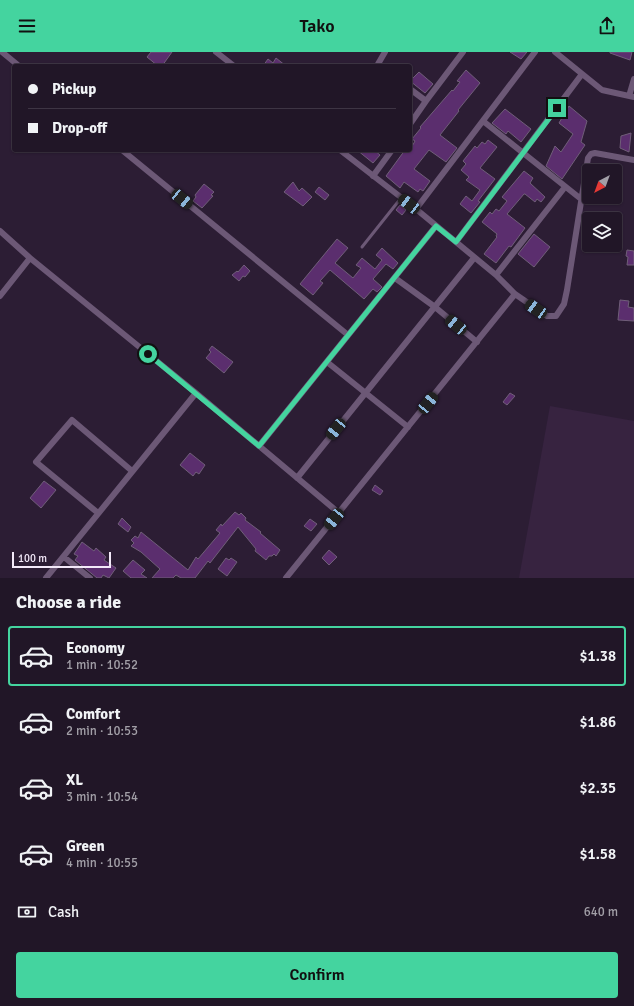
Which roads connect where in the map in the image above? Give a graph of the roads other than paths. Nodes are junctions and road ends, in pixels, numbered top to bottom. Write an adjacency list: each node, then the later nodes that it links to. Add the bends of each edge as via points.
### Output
1 (2, 52): 7 (street)
2 (216, 52): 8 (street)
3 (386, 52): 9 (street)
4 (463, 52): 14 (street)
5 (535, 52): 16 (street)
6 (555, 52): 10 (street)
7 (17, 64)
8 (231, 64)
9 (380, 64)
10 (582, 74): 13 (street, via 602,90); 20 (street)
11 (634, 79): 13 (street)
12 (412, 90): 14 (street)
13 (632, 97)
14 (426, 101): 15 (street)
15 (412, 121)
16 (483, 121): 20 (street); 26 (street)
17 (124, 152): 38 (street)
18 (343, 152): 22 (street)
19 (391, 152): 22 (street)
20 (523, 152): 23 (street); 29 (street)
21 (634, 160): 25 (street, via 591,154 588,158)
22 (373, 176): 24 (street)
23 (565, 187): 25 (street); 33 (street)
24 (401, 198): 26 (street); 30 (lane)
25 (581, 199): 35 (street, via 567,290 564,304 556,316 547,316)
26 (416, 209): 27 (street)
27 (436, 226): 29 (street); 34 (street)
28 (0, 231): 31 (street)
29 (456, 242): 32 (street)
30 (362, 247)
31 (30, 258): 36 (street); 41 (street)
32 (474, 258): 33 (street); 37 (street)
33 (496, 275): 35 (street)
34 (395, 278): 37 (street); 38 (street)
35 (515, 294): 39 (street)
36 (0, 296)
37 (435, 308): 39 (street); 42 (street)
38 (348, 335): 40 (street)
39 (477, 342): 43 (street)
40 (327, 362): 42 (street); 44 (street)
41 (196, 393): 44 (street); 45 (street)
42 (366, 393): 43 (street); 46 (street)
43 (408, 427): 47 (street)
44 (259, 446): 46 (street)
45 (132, 471): 48 (street); 48 (street, via 72,420 36,462)
46 (298, 478): 47 (street)
47 (339, 512): 52 (street)
48 (98, 513): 49 (street)
49 (64, 557): 50 (street); 51 (street)
50 (46, 578)
51 (90, 578)
52 (286, 578)

